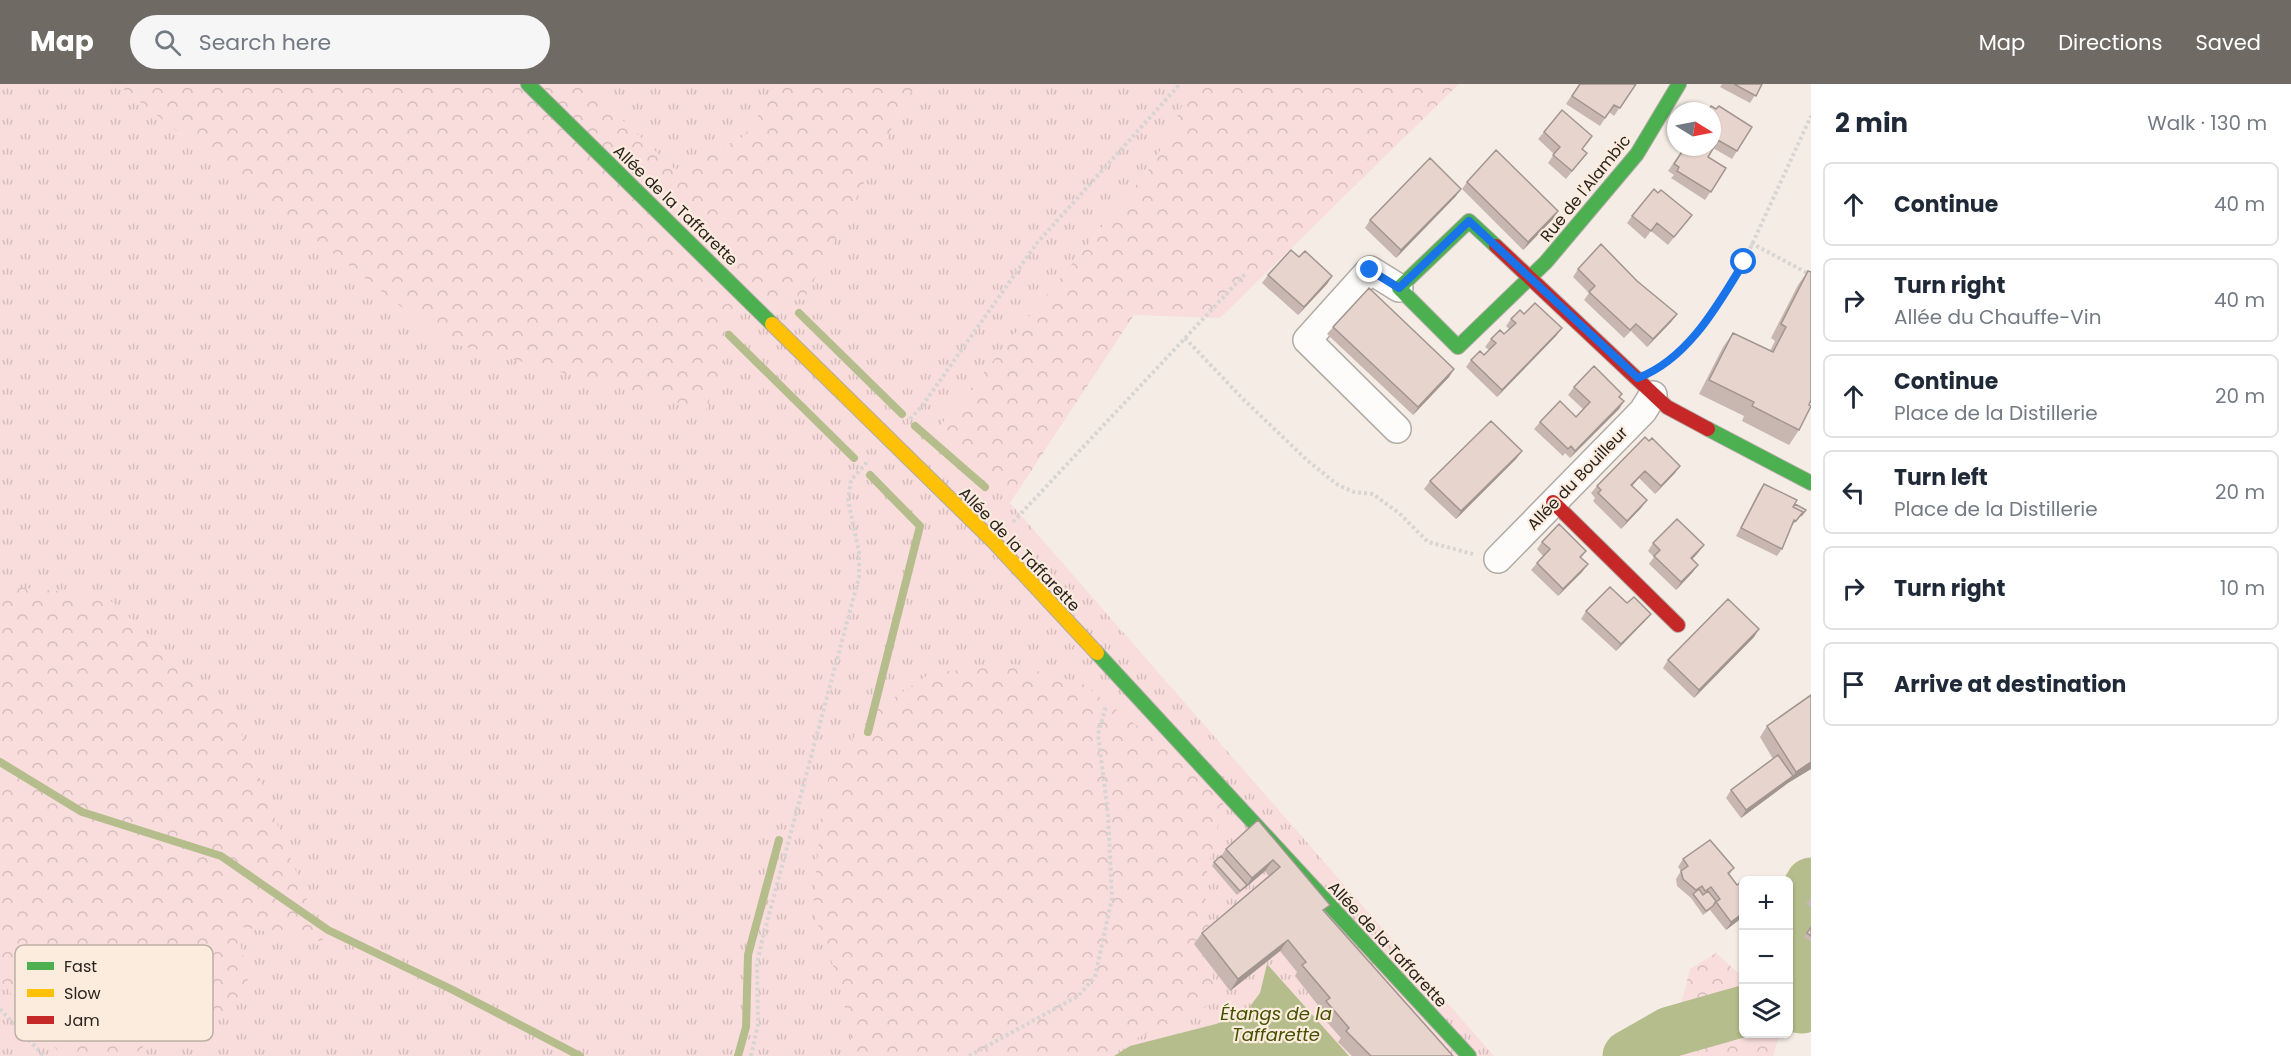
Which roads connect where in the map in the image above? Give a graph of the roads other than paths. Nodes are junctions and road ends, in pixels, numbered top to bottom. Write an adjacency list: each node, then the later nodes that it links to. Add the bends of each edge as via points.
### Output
1 (528, 84): 11 (street, Allée de la Taffarette, via 994,542)
2 (1678, 84): 3 (street, Rue de l'Alambic, via 1637,154)
3 (1530, 278): 4 (street, via 1469,221); 4 (street, Rue de l'Alambic, via 1458,347); 5 (street)
4 (1399, 288): 6 (street, via 1370,270 1307,340)
5 (1646, 386): 7 (street, via 1667,407); 8 (street, Allée du Bouilleur, via 1643,411)
6 (1397, 429)
7 (1811, 483)
8 (1553, 502): 9 (street, Allée du Bouilleur); 10 (street)
9 (1498, 559)
10 (1678, 625)
11 (1469, 1056)

